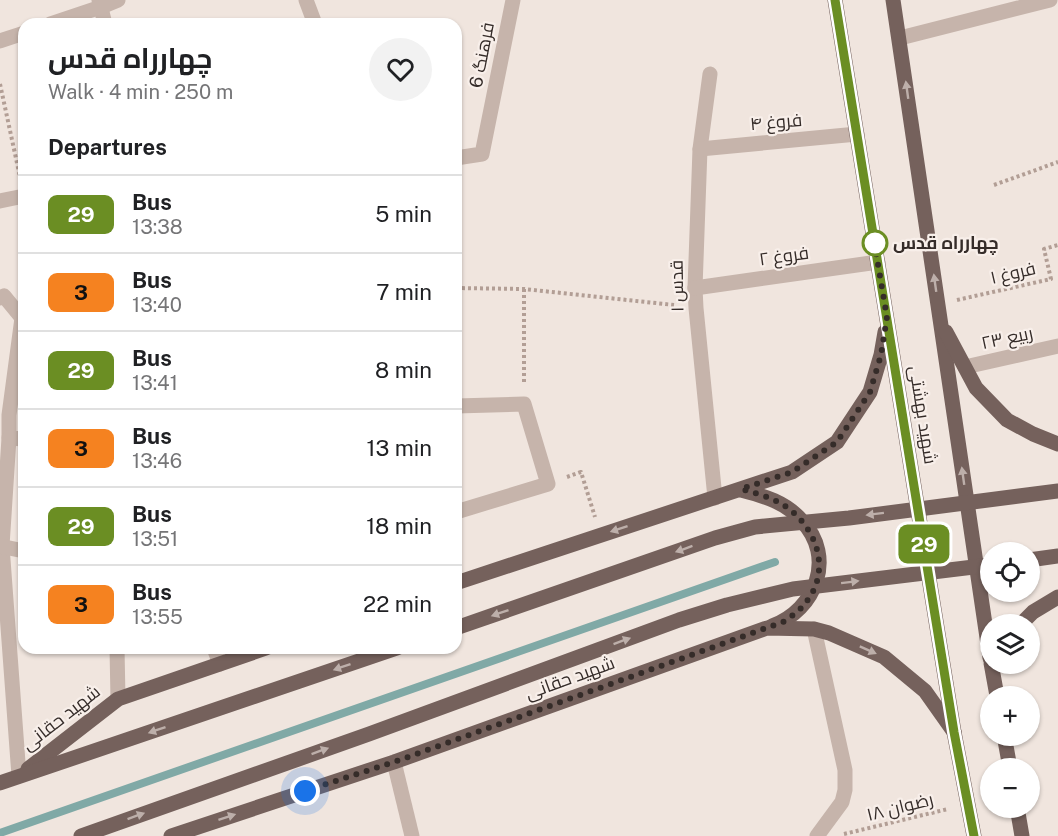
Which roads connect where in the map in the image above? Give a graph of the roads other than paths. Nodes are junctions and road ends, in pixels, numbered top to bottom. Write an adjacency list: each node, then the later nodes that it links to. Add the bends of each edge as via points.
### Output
1 (118, 0): 7 (street)
2 (306, 0): 9 (street)
3 (513, 0): 16 (street, فرهنگ 6, via 482,154)
4 (835, 0): 14 (main road, شهید بهشتی)
5 (893, 0): 11 (main road, شهید بهشتی)
6 (1050, 0): 11 (street)
7 (100, 4): 8 (street)
8 (65, 18)
9 (313, 18)
10 (18, 35): 12 (street)
11 (900, 38): 24 (main road, شهید بهشتی, one-way to 11)
12 (0, 41)
13 (710, 74): 15 (street, قدس ۱)
14 (857, 134): 15 (street, فروغ ۴); 19 (main road, شهید بهشتی)
15 (700, 149): 20 (street, قدس ۱)
16 (462, 157)
17 (18, 197): 18 (street)
18 (0, 201)
19 (878, 262): 20 (street, فروغ ۲); 23 (main road, شهید بهشتی)
20 (695, 288): 34 (street, قدس ۱)
21 (0, 298): 22 (street, via 4,296)
22 (18, 312)
23 (887, 317): 32 (main road, via 870,392 837,442 792,472); 54 (main road, شهید بهشتی)
24 (941, 322): 27 (main road); 43 (main road, شهید بهشتی, one-way to 24)
25 (18, 344): 29 (street)
26 (1058, 346): 27 (street, ربیع ۲۳)
27 (965, 367): 31 (main road, via 976,388 1007,420)
28 (462, 406): 35 (street, via 524,404 548,484)
29 (4, 415): 30 (street)
30 (16, 438): 36 (street)
31 (1058, 444)
32 (741, 489): 34 (main road); 46 (main road, via 780,502 802,520 818,551 816,584 808,600 797,613)
33 (1058, 491): 45 (main road, one-way to 45, bridge, via 755,527)
34 (715, 498): 41 (main road, one-way to 41)
35 (462, 510)
36 (1, 546): 37 (street); 56 (street)
37 (18, 550)
38 (1058, 556): 39 (main road)
39 (1040, 558)
40 (980, 566): 59 (main road, one-way to 40, bridge, via 727,605 793,590)
41 (462, 581)
42 (1058, 597): 44 (main road)
43 (984, 614)
44 (1031, 614)
45 (462, 626)
46 (767, 628): 47 (main road, شهید حقانی); 55 (main road, شهید حقانی)
47 (814, 629): 54 (main road, شهید حقانی, one-way to 54, via 884,657 925,691); 62 (street, via 845,770 842,802)
48 (117, 654): 53 (street)
49 (216, 654): 52 (street)
50 (249, 654): 52 (main road, شهید حقانی)
51 (379, 654): 56 (main road, شهید حقانی, one-way to 56)
52 (220, 664): 53 (main road, شهید حقانی)
53 (118, 699): 56 (main road, شهید حقانی)
54 (954, 732): 63 (main road, شهید بهشتی)
55 (394, 762): 60 (main road, شهید حقانی, one-way to 55); 61 (street)
56 (19, 776): 57 (main road, شهید حقانی)
57 (0, 783)
58 (1019, 818): 64 (main road)
59 (81, 836)
60 (171, 836)
61 (412, 836)
62 (817, 836)
63 (974, 836)
64 (1022, 836)

